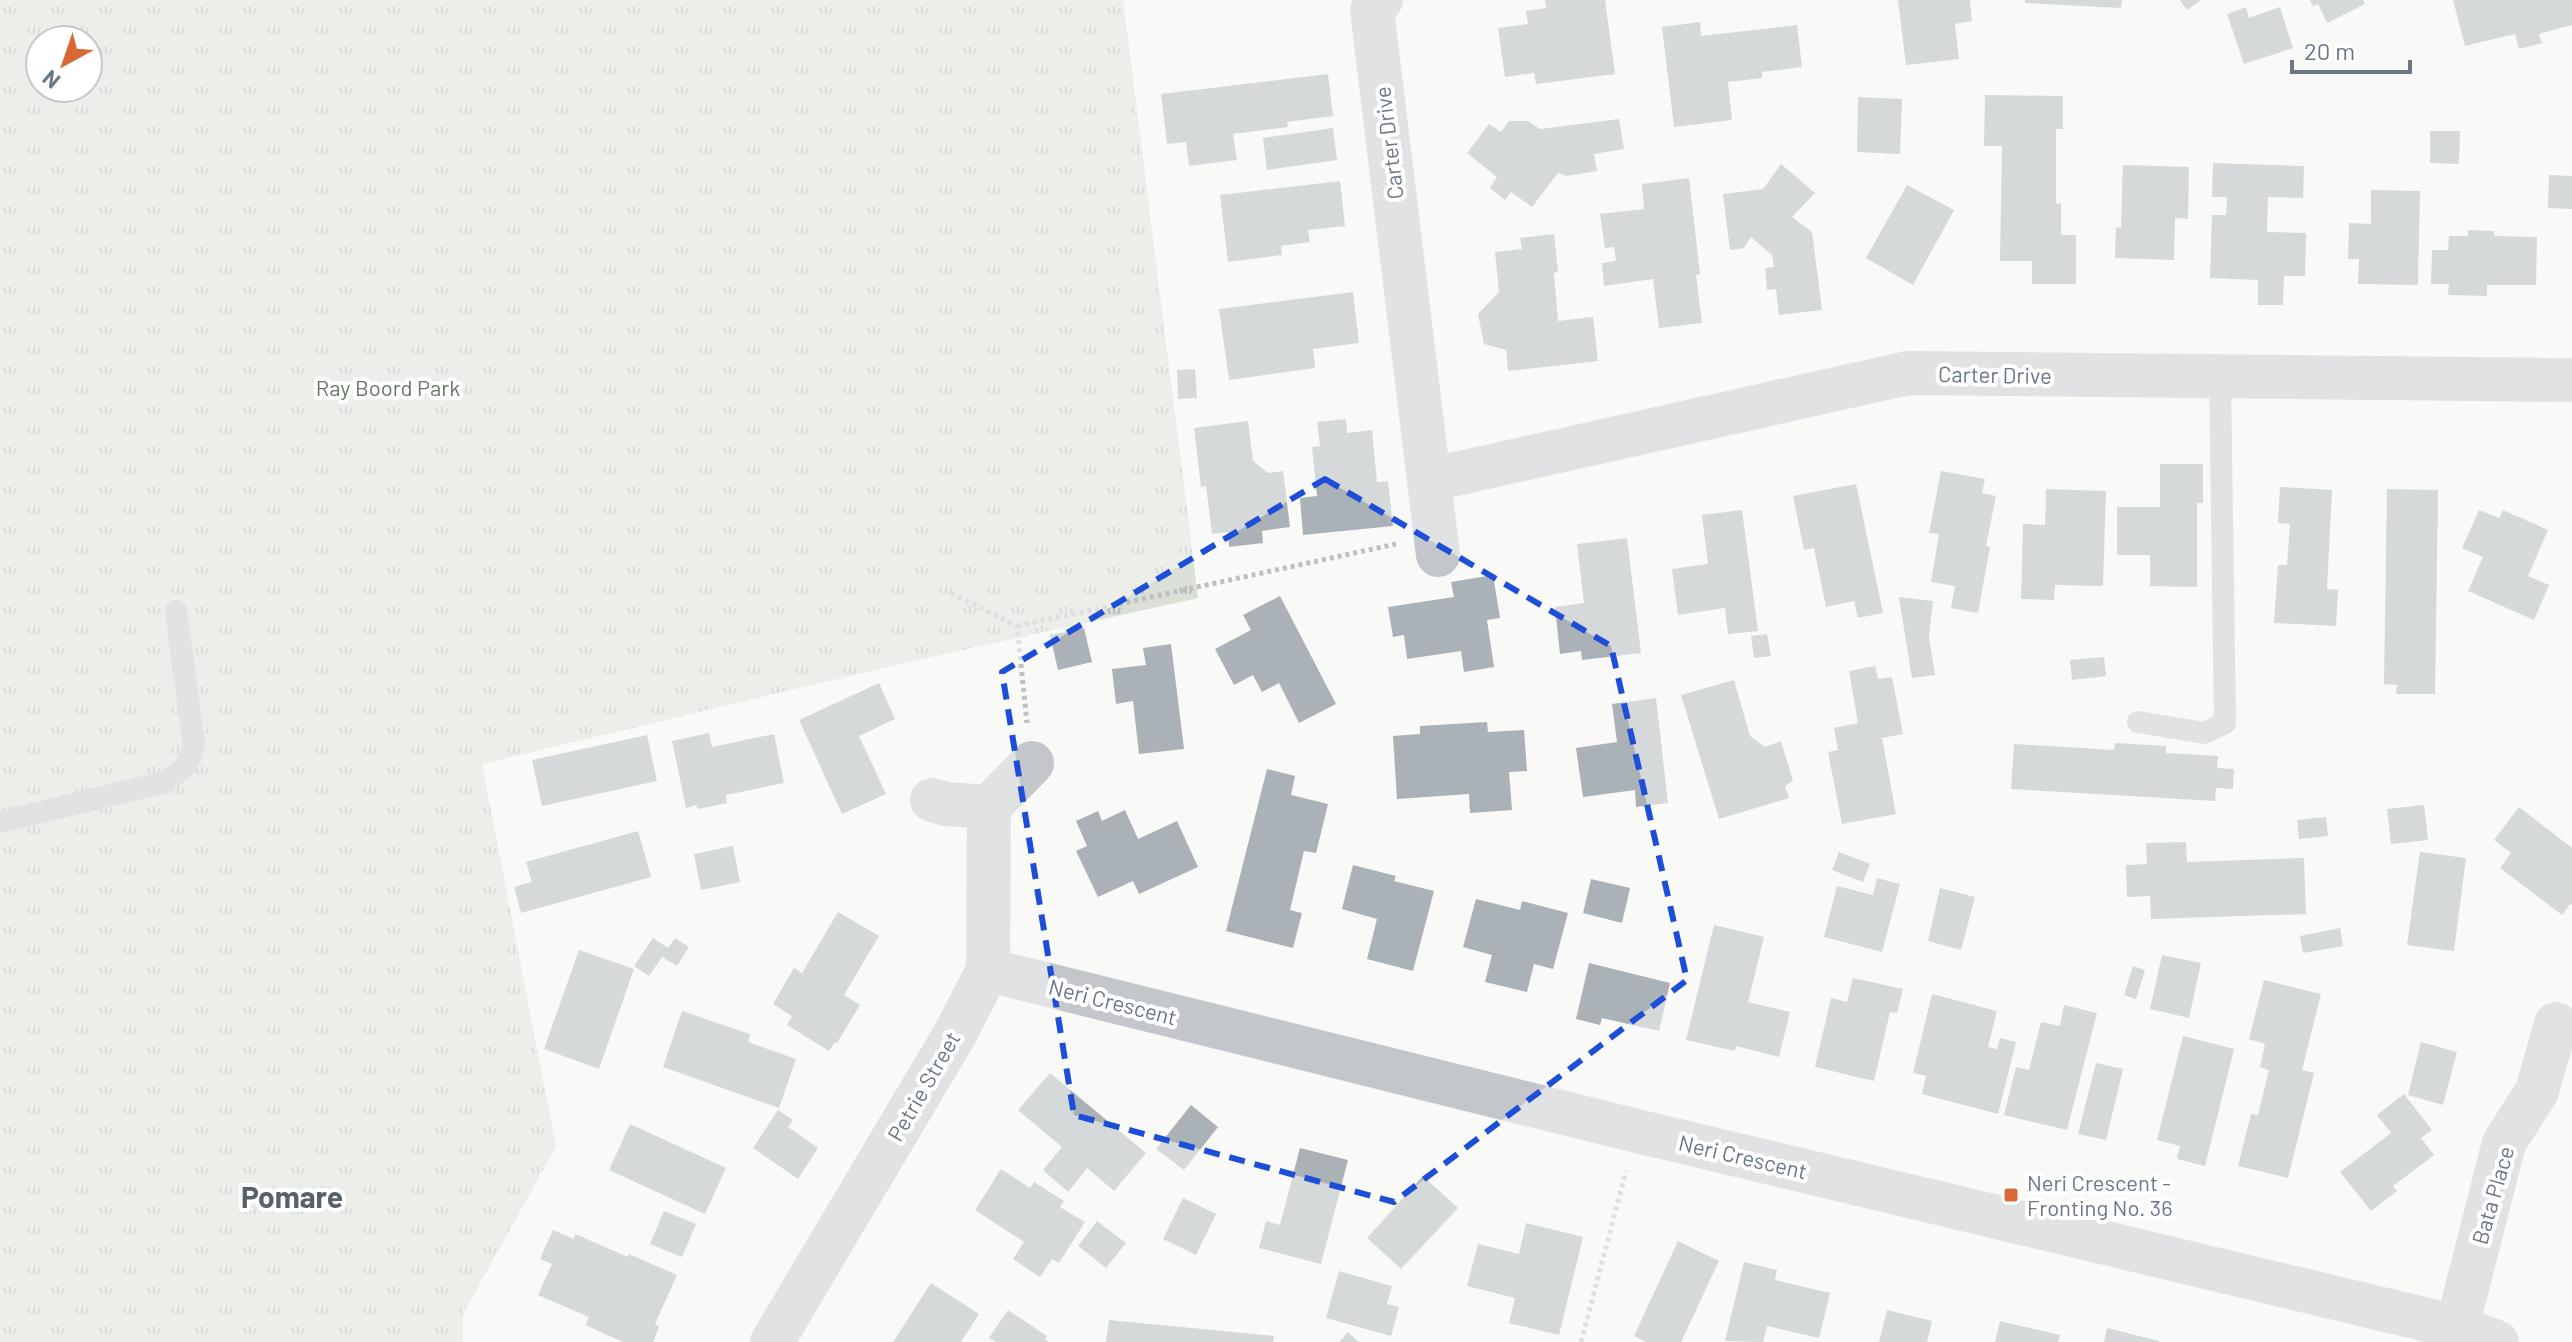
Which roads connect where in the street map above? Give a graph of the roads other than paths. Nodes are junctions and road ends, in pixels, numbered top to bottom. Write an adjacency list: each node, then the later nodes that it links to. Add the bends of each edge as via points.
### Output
1 (1381, 0): 4 (street, Carter Drive, via 1372,10)
2 (2220, 376): 3 (street, Carter Drive); 4 (street, Carter Drive, via 1908,373); 7 (lane, via 2225,723 2204,733)
3 (2572, 380)
4 (1429, 480): 5 (street, Carter Drive)
5 (1422, 549)
6 (176, 611): 11 (lane, via 194,744 184,770 165,782)
7 (2138, 722)
8 (1030, 748): 10 (street)
9 (932, 800): 10 (street)
10 (989, 807): 12 (street, Petrie Street)
11 (0, 822)
12 (988, 970): 14 (street, Neri Crescent); 15 (street, Petrie Street)
13 (2556, 1024): 14 (street, Bata Place, via 2537,1091 2504,1143)
14 (2477, 1334)
15 (772, 1342)

